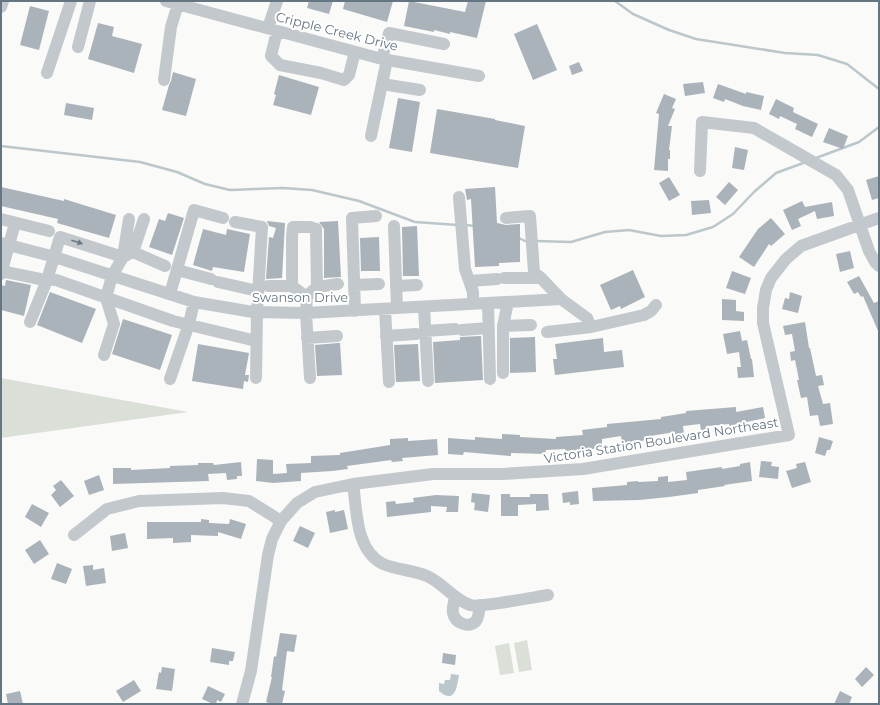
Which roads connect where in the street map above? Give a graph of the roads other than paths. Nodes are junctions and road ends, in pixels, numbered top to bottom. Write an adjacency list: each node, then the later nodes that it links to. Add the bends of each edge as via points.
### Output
1 (3, 1): 6 (street)
2 (71, 1): 12 (street)
3 (90, 1): 9 (street)
4 (277, 1): 7 (street)
5 (172, 2): 7 (street, Cripple Creek Drive); 14 (street)
6 (1, 7)
7 (273, 29): 10 (street, Cripple Creek Drive); 10 (street, via 271,56 280,65 344,80 349,74)
8 (444, 44): 11 (street, via 389,33)
9 (78, 47)
10 (355, 52): 11 (street, Cripple Creek Drive)
11 (385, 59): 13 (street, Cripple Creek Drive); 15 (street)
12 (47, 72)
13 (479, 76)
14 (164, 80)
15 (382, 84): 16 (street); 17 (street)
16 (420, 90)
17 (371, 136)
18 (700, 171): 29 (street, via 702,122 754,128 836,175 848,190)
19 (459, 197): 42 (street, via 465,269)
20 (376, 216): 45 (street, via 352,218)
21 (223, 218): 37 (street, via 194,210)
22 (506, 218): 40 (street, via 530,216 534,272)
23 (879, 218): 29 (street, Victoria Station Boulevard Northeast)
24 (1, 219): 28 (street)
25 (129, 219): 33 (street)
26 (144, 219): 33 (street)
27 (235, 222): 50 (street, via 262,227)
28 (15, 223): 31 (street); 32 (street)
29 (861, 224): 36 (street, via 869,251); 85 (street, Victoria Station Boulevard Northeast, via 800,246 771,278 766,290 763,323 790,434 583,469 502,474 433,474)
30 (394, 226): 48 (street)
31 (49, 231)
32 (5, 244): 34 (street, Swanson Drive); 38 (street)
33 (128, 254): 34 (street, one-way to 33, via 60,237); 35 (street); 39 (street)
34 (55, 257): 39 (street, Swanson Drive); 41 (street)
35 (165, 266)
36 (879, 266)
37 (177, 270): 50 (street, via 215,281); 51 (street)
38 (1, 272): 41 (street)
39 (112, 276): 51 (street, Swanson Drive); 53 (street)
40 (541, 278): 42 (street); 54 (street)
41 (47, 280): 53 (street, via 56,280); 65 (street)
42 (470, 281): 58 (street)
43 (338, 284): 49 (street)
44 (379, 284): 45 (street)
45 (354, 285): 62 (street)
46 (417, 285): 48 (street)
47 (292, 286): 49 (street, via 293,227 310,226 316,229); 50 (street); 52 (street)
48 (396, 286): 61 (street)
49 (317, 287): 52 (street)
50 (263, 288): 63 (street)
51 (170, 294): 55 (street, Swanson Drive)
52 (307, 296): 64 (street)
53 (106, 298): 66 (street); 77 (street, via 114,324)
54 (560, 299): 56 (street, Swanson Drive); 69 (street, via 586,318)
55 (194, 302): 63 (street, Swanson Drive); 66 (street)
56 (508, 302): 57 (street, Swanson Drive); 68 (street)
57 (488, 303): 58 (street, Swanson Drive); 70 (street)
58 (473, 304): 60 (street, Swanson Drive)
59 (656, 306): 69 (street, via 644,315)
60 (424, 307): 61 (street, Swanson Drive); 71 (street)
61 (391, 309): 62 (street, Swanson Drive); 74 (street)
62 (355, 311): 64 (street, Swanson Drive)
63 (257, 312): 64 (street, Swanson Drive); 76 (street)
64 (306, 314): 75 (street)
65 (30, 322)
66 (189, 324): 76 (street); 81 (street)
67 (531, 325): 68 (street)
68 (504, 326): 78 (street)
69 (591, 327): 72 (street)
70 (488, 328): 71 (street); 82 (street)
71 (420, 332): 74 (street); 84 (street)
72 (548, 332)
73 (337, 336): 75 (street)
74 (386, 336): 83 (street)
75 (307, 338): 80 (street)
76 (256, 341): 79 (street)
77 (104, 355)
78 (503, 373)
79 (256, 378)
80 (310, 378)
81 (170, 379)
82 (490, 379)
83 (388, 382)
84 (428, 382)
85 (354, 484): 86 (street, Victoria Station Boulevard Northeast, via 315,492 297,503); 89 (street, via 360,534 373,556 383,563 418,572 435,580)
86 (280, 521): 87 (street, via 249,501 223,498 139,501 107,509); 91 (street, Victoria Station Boulevard Northeast, via 268,555 251,671)
87 (74, 535)
88 (548, 595): 90 (street)
89 (455, 597): 90 (street, via 471,606); 90 (street, via 453,614 459,622 465,624 475,622)
90 (480, 605)
91 (242, 704)

